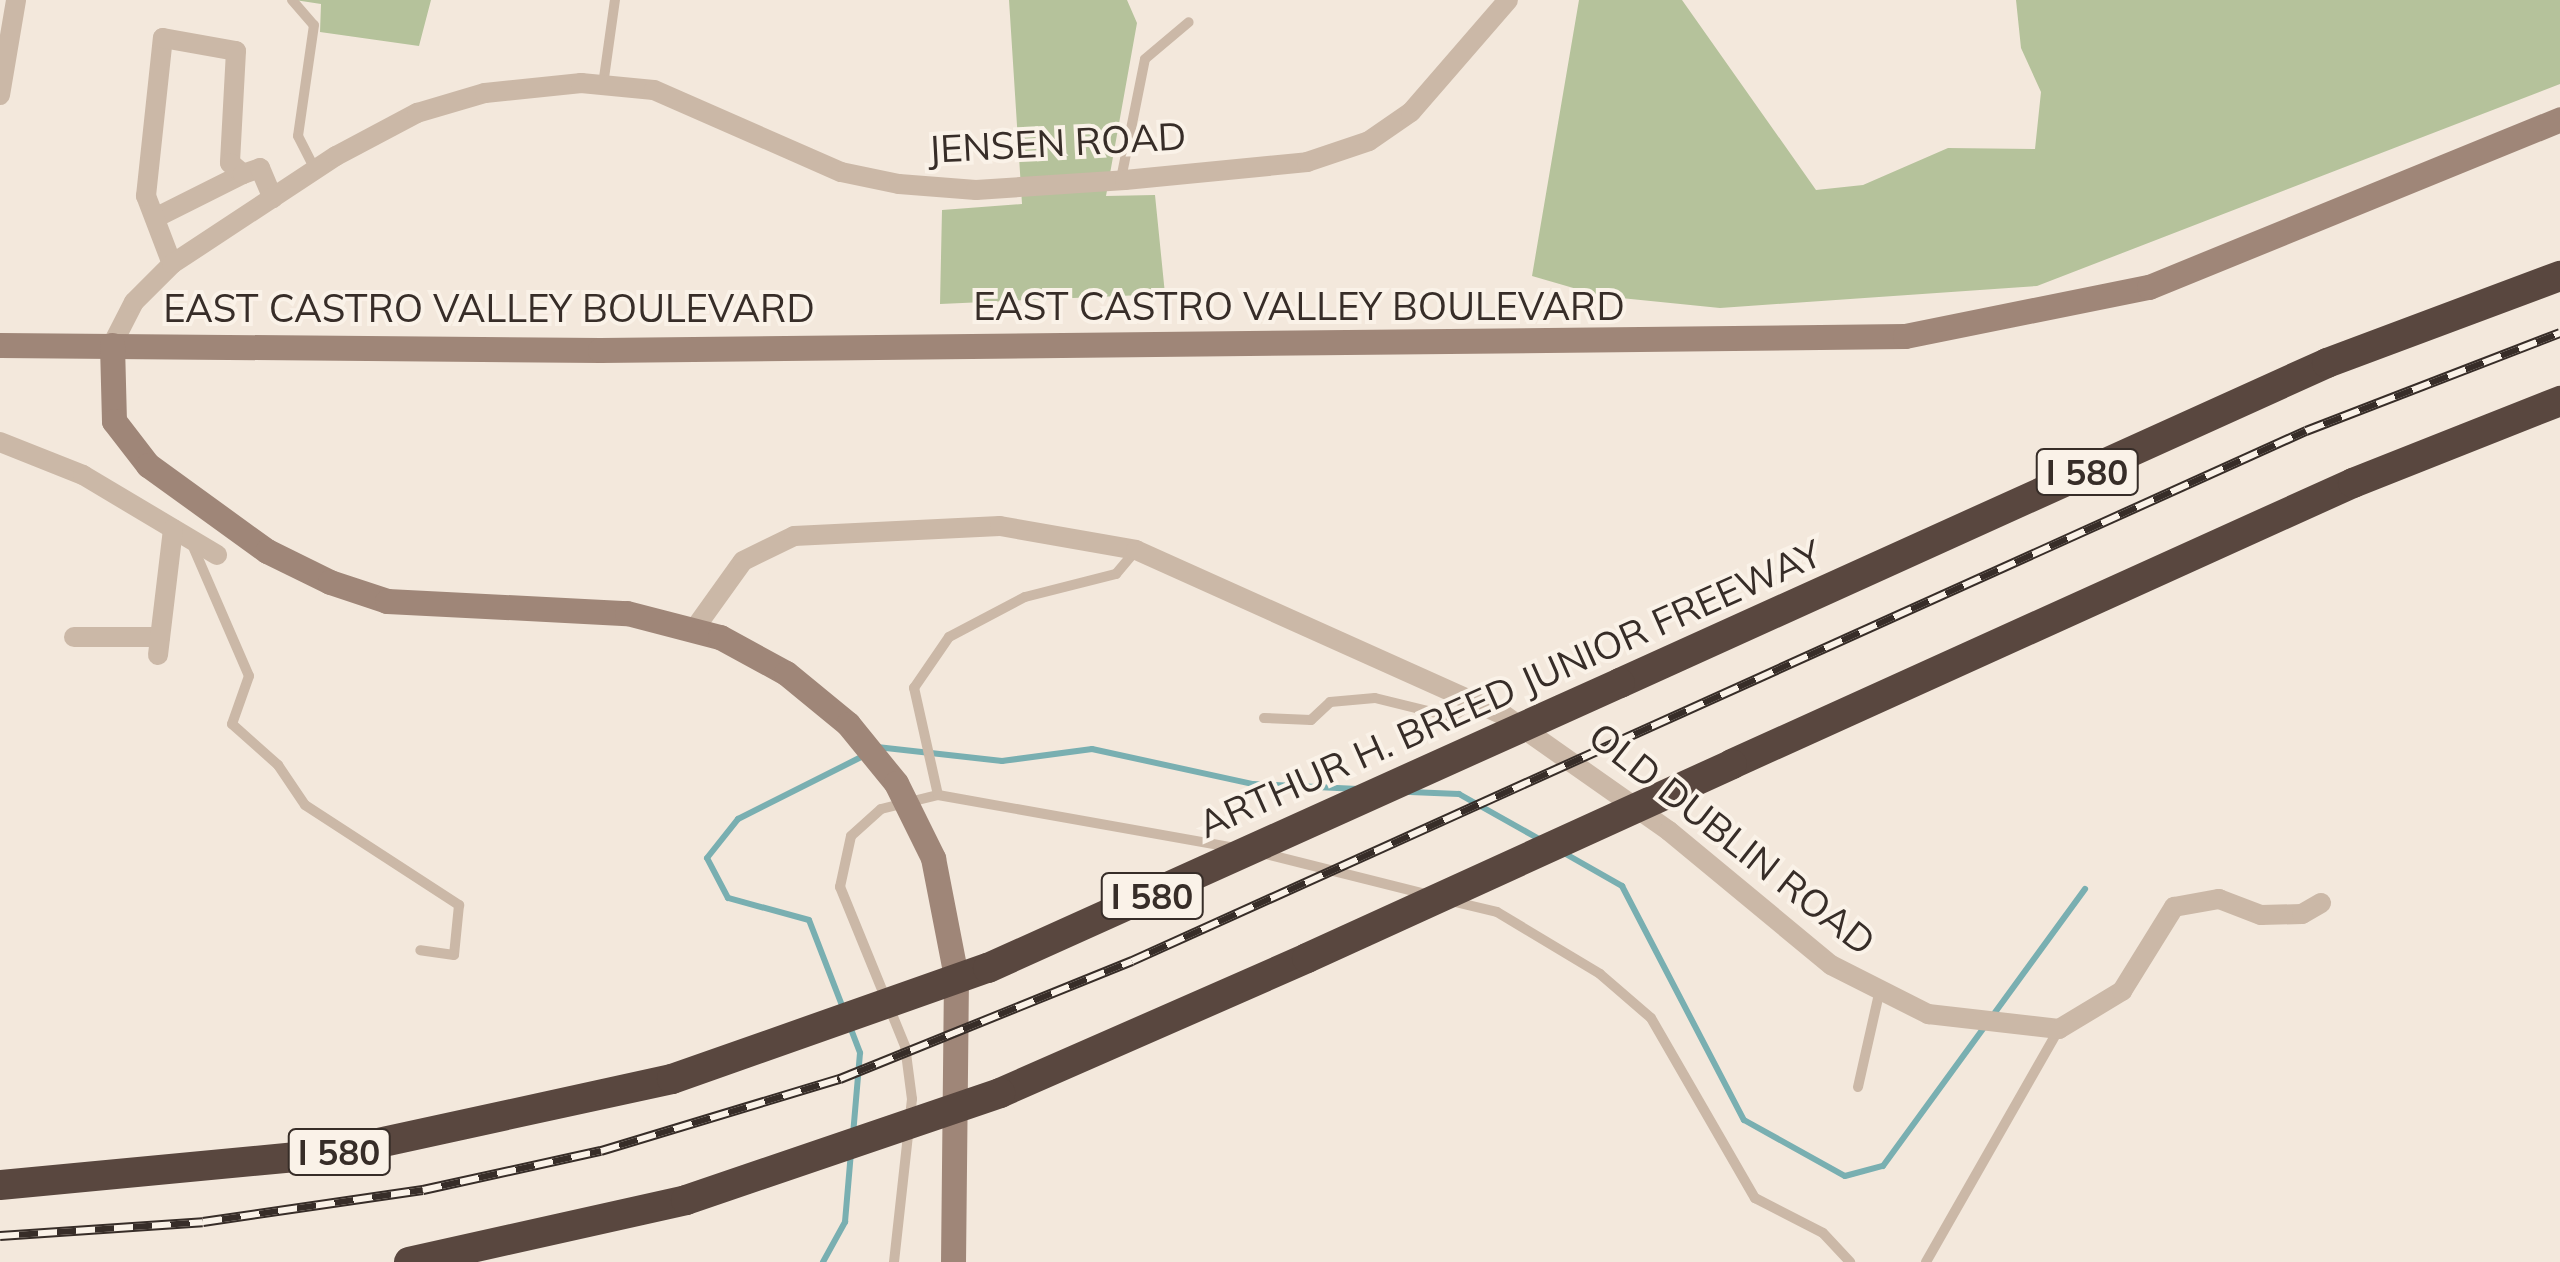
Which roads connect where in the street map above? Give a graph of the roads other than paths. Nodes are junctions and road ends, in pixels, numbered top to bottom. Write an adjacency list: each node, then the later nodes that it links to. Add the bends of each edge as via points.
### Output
1 (16, 0): 7 (street)
2 (292, 0): 9 (lane, via 314,25 298,136)
3 (615, 0): 6 (lane)
4 (1508, 0): 11 (street, JENSEN ROAD, via 1411,112 1369,141 1307,162)
5 (1189, 22): 11 (lane, via 1146,59)
6 (604, 85): 9 (street, JENSEN ROAD, via 485,93 417,114); 11 (street, JENSEN ROAD, via 719,111 841,172 899,184 976,190)
7 (0, 95)
8 (2560, 119): 17 (main road, EAST CASTRO VALLEY BOULEVARD, via 2149,287 1905,336)
9 (316, 169): 12 (street, JENSEN ROAD)
10 (244, 174): 12 (street, via 260,168); 13 (street); 13 (street, via 230,164 236,51 163,38 146,196)
11 (1120, 180)
12 (273, 198): 14 (street, JENSEN ROAD)
13 (157, 217): 14 (street)
14 (172, 264): 17 (street, JENSEN ROAD, via 134,302)
15 (2560, 276): 33 (highway, ARTHUR H. BREED JUNIOR FREEWAY / I 580, bridge, via 2286,382 988,968 672,1079 342,1152)
16 (0, 345): 17 (main road, EAST CASTRO VALLEY BOULEVARD)
17 (112, 345): 23 (main road, via 114,420 148,465 267,551 330,582 388,601 610,612)
18 (2560, 402): 34 (highway, bridge, via 2368,476 1000,1093 686,1200)
19 (0, 442): 20 (street, via 83,475)
20 (182, 535): 22 (street); 24 (street, via 159,646); 29 (lane, via 249,676 232,724 278,765 305,805 460,906 454,955)
21 (1136, 550): 23 (street, OLD DUBLIN ROAD, via 986,526 794,536 722,580); 25 (street, OLD DUBLIN ROAD); 27 (lane, via 1116,574 1024,597 949,637 914,688)
22 (217, 555)
23 (695, 628): 36 (main road, bridge, via 786,673 848,724 896,783 934,858 956,966)
24 (74, 637)
25 (1477, 701): 26 (lane, via 1452,718 1376,698 1330,702 1311,720); 30 (street, OLD DUBLIN ROAD, via 1564,752)
26 (1264, 718)
27 (938, 795): 35 (lane, via 866,819 839,873 905,1046 908,1168); 37 (lane, via 1169,833 1496,912 1600,974 1651,1018 1755,1198 1823,1233)
28 (2321, 903): 31 (street, via 2302,914 2262,915 2219,899 2174,907 2122,991)
29 (420, 950)
30 (1878, 994): 31 (street, OLD DUBLIN ROAD, via 1961,1018); 32 (lane)
31 (2059, 1030): 38 (lane)
32 (1858, 1087)
33 (0, 1185)
34 (410, 1262)
35 (894, 1262)
36 (953, 1262)
37 (1850, 1262)
38 (1926, 1262)

